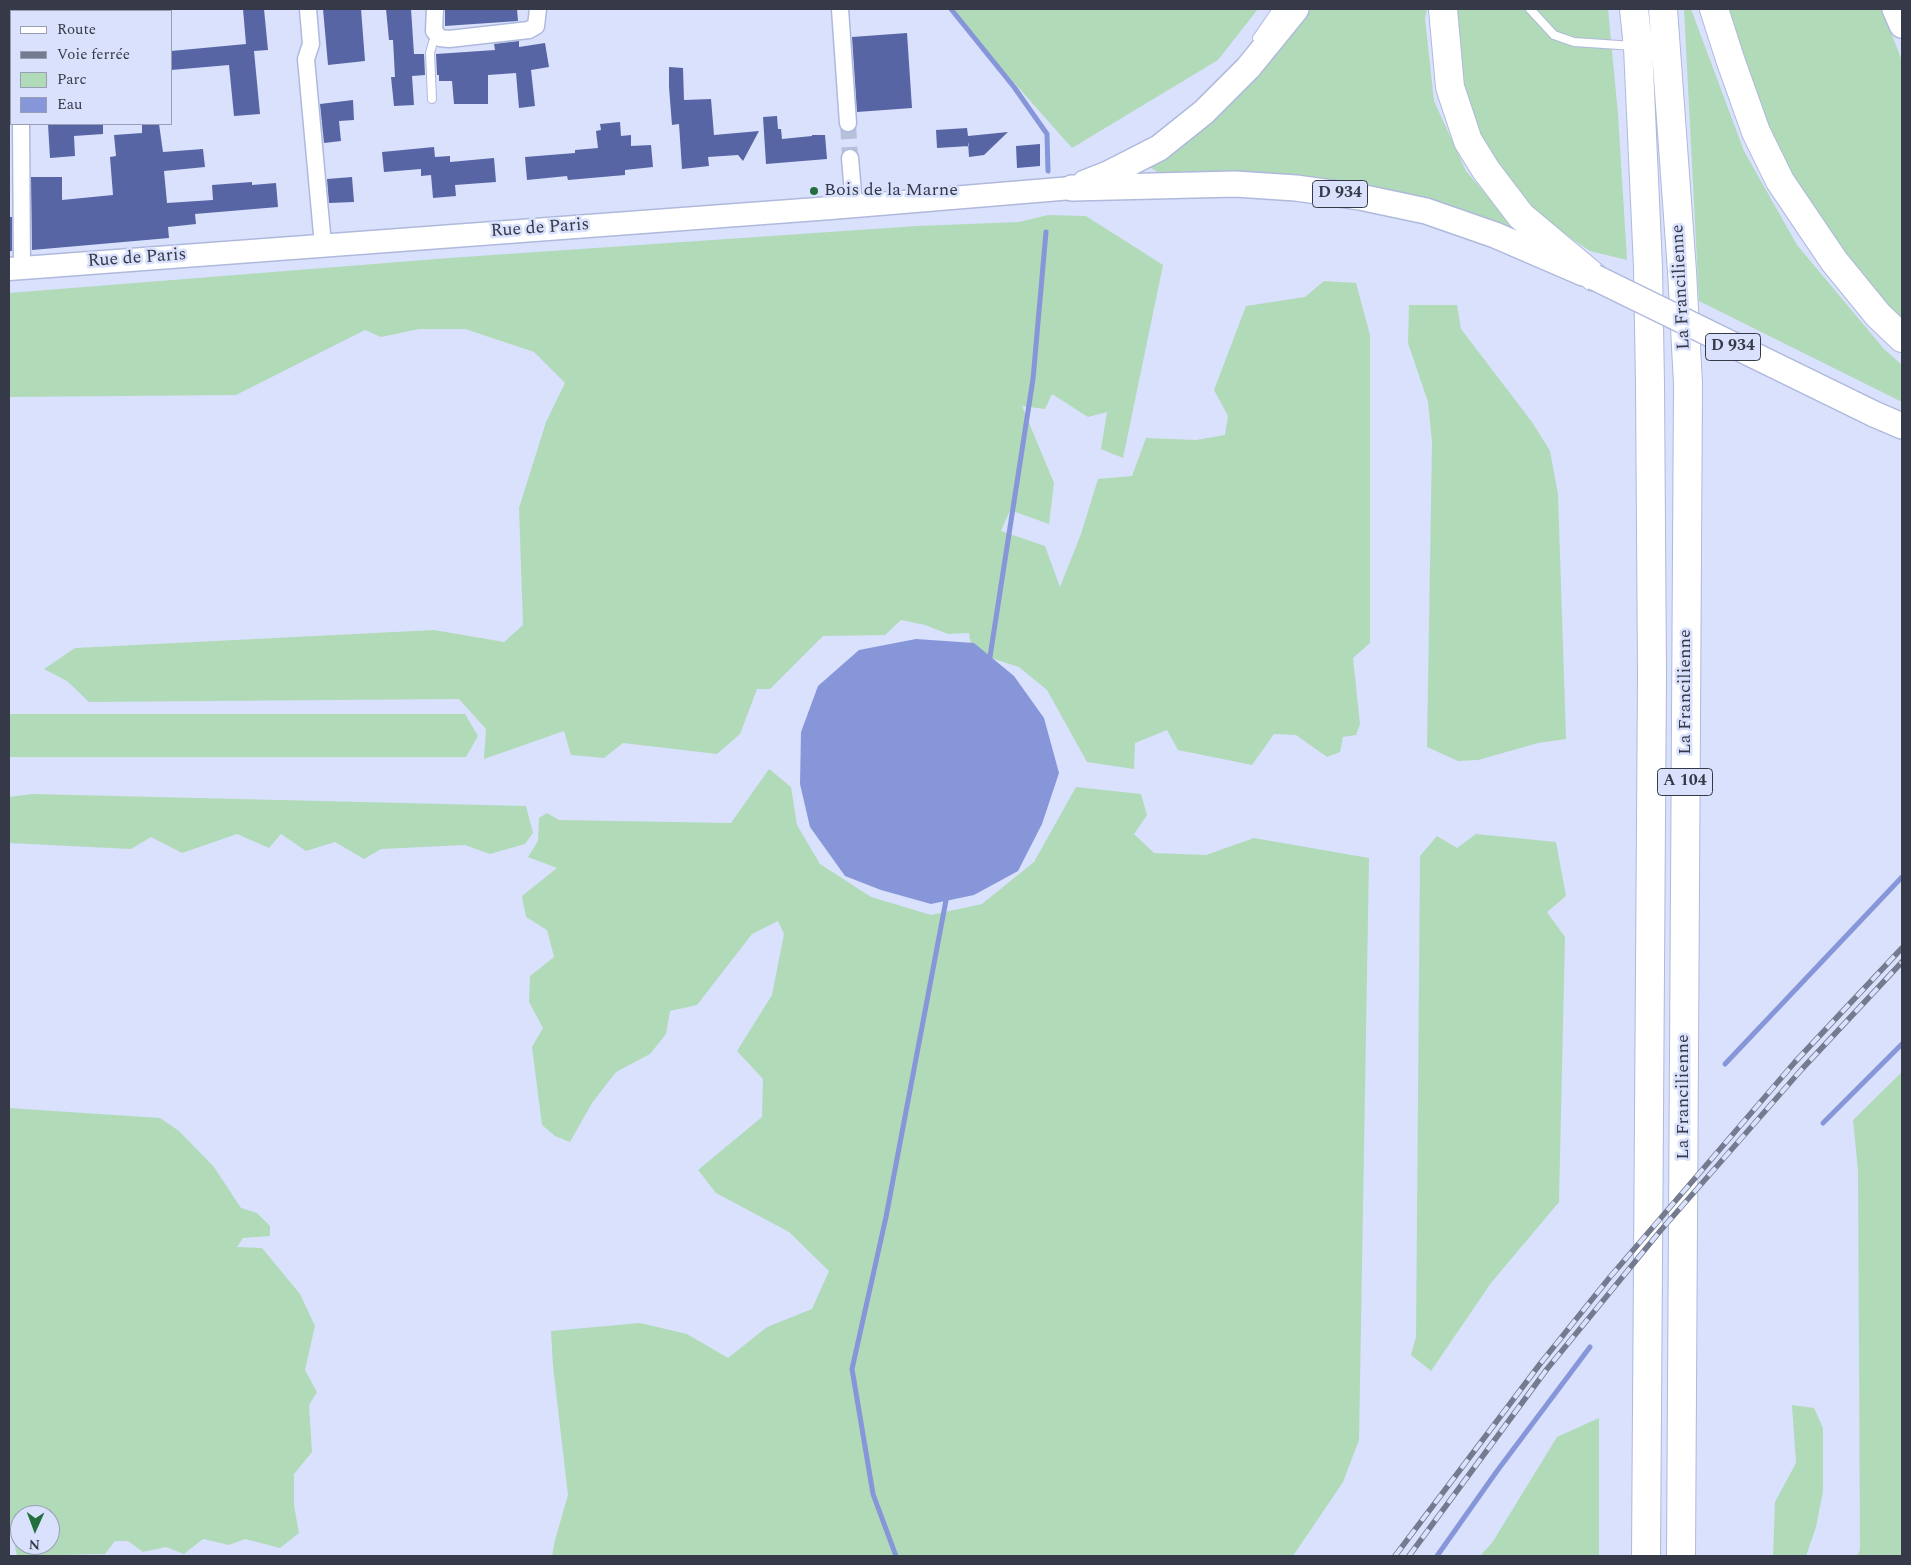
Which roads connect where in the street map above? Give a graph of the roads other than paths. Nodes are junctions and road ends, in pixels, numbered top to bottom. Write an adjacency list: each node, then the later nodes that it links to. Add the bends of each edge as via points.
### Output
1 (308, 9): 26 (street, via 311,44 306,59)
2 (435, 9): 14 (street, via 434,31)
3 (538, 9): 14 (street, via 536,26 529,30 450,39)
4 (840, 9): 20 (street)
5 (1277, 9): 15 (lane)
6 (1296, 9): 18 (main road)
7 (1443, 9): 28 (highway, via 1450,87 1468,141 1521,216)
8 (1530, 9): 16 (lane, via 1554,35 1574,42)
9 (1634, 9): 16 (highway, La Francilienne / A 104)
10 (1663, 9): 32 (highway, La Francilienne / A 104, via 1688,384)
11 (1714, 9): 29 (highway, via 1756,132 1780,181 1834,261 1878,315)
12 (1895, 9): 13 (main road)
13 (1902, 25)
14 (438, 35): 19 (lane, via 430,53)
15 (1253, 45)
16 (1638, 47): 31 (highway, La Francilienne / A 104, via 1648,267 1652,685)
17 (1245, 59): 18 (lane)
18 (1234, 82): 24 (main road, via 1204,112 1159,148)
19 (432, 99)
20 (848, 123)
21 (21, 125): 23 (street)
22 (850, 158): 25 (street)
23 (15, 184): 27 (street)
24 (1072, 188): 25 (main road, Rue de Paris); 28 (main road, D 934, via 1235,184 1360,196 1426,212 1495,235)
25 (854, 205): 26 (main road, Rue de Paris)
26 (323, 245): 27 (main road, Rue de Paris)
27 (15, 268)
28 (1594, 277): 30 (main road, D 934, bridge)
29 (1902, 338)
30 (1902, 426)
31 (1646, 1556)
32 (1681, 1556)

